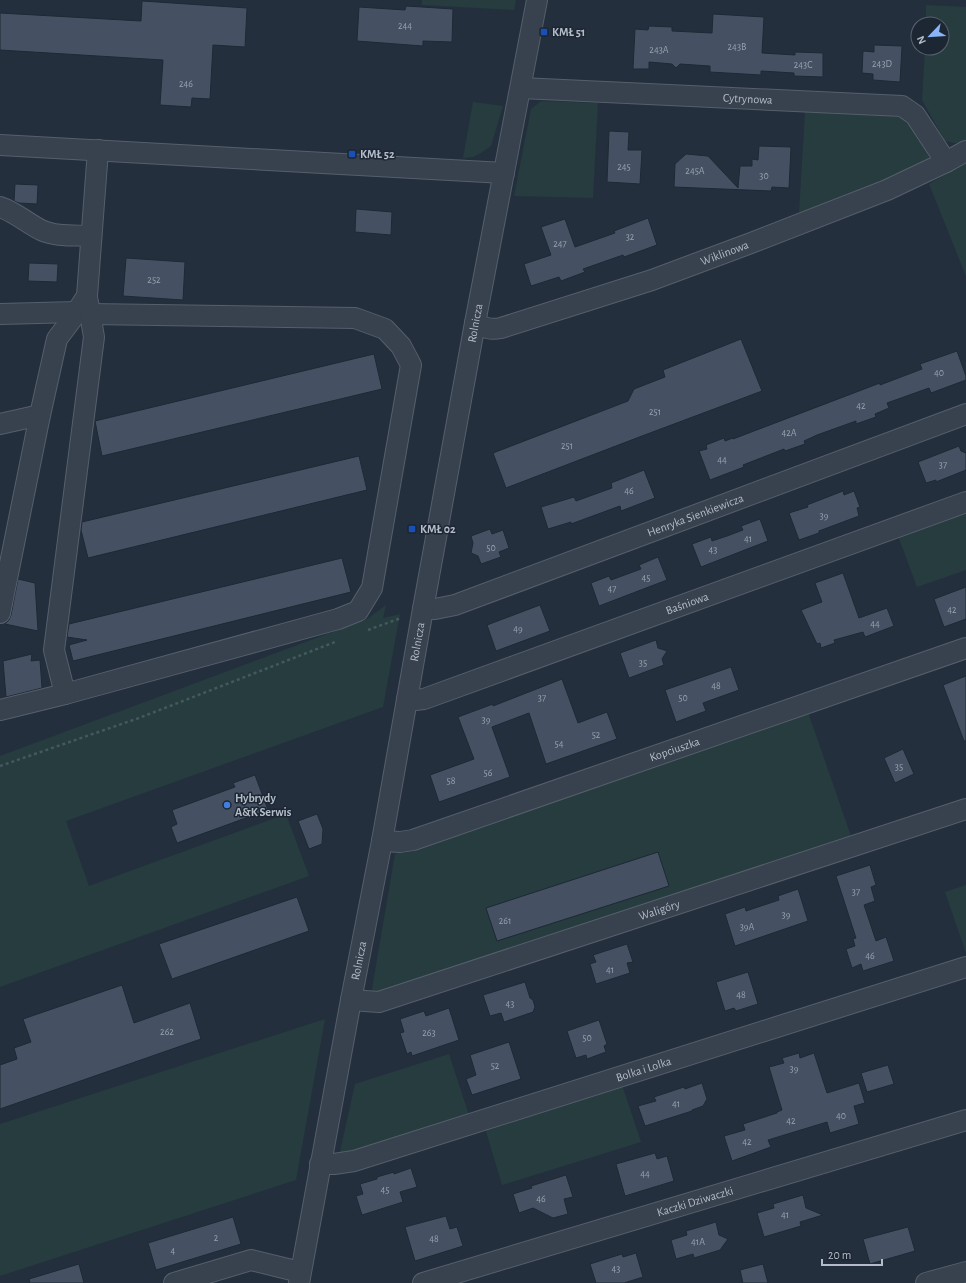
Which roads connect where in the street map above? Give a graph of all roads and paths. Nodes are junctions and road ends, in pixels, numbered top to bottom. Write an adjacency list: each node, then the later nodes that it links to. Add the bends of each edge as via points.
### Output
1 (537, 0): 2 (street, Rolnicza)
2 (521, 88): 6 (street, Cytrynowa, via 902,106 915,115); 7 (street, Rolnicza)
3 (0, 145): 4 (street)
4 (98, 150): 7 (street); 9 (street)
5 (966, 151): 6 (street, Wiklinowa)
6 (946, 162): 12 (street, Wiklinowa, via 887,190 652,280 500,328 486,328)
7 (504, 173): 12 (street, Rolnicza)
8 (0, 207): 9 (street, via 42,231 56,235)
9 (91, 236): 10 (street)
10 (84, 307): 11 (street); 14 (street, via 56,339); 22 (street, via 94,337 54,650); 22 (street, via 355,318 385,329 401,346 411,365 372,588 358,611 338,619)
11 (0, 314)
12 (475, 323): 17 (street, Rolnicza)
13 (966, 414): 17 (street, Henryka Sienkiewicza, via 455,605)
14 (40, 415): 15 (street); 18 (street)
15 (0, 424)
16 (966, 502): 23 (street, Baśniowa, via 424,699)
17 (423, 609): 19 (path); 23 (street, Rolnicza)
18 (0, 614)
19 (364, 632)
20 (342, 640): 25 (path, via 139,718)
21 (966, 648): 27 (street, Kopciuszka, via 413,840)
22 (65, 694): 24 (street)
23 (408, 699): 27 (street, Rolnicza)
24 (0, 710)
25 (0, 766)
26 (966, 809): 29 (street, Waligóry, via 379,1002)
27 (382, 841): 29 (street, Rolnicza)
28 (966, 967): 31 (street, Bolka i Lolka, via 354,1161)
29 (351, 1000): 31 (street, Rolnicza)
30 (966, 1120): 35 (street, Kaczki Dziwaczki)
31 (320, 1164): 33 (street, Rolnicza)
32 (966, 1272): 36 (street)
33 (300, 1278): 34 (street, via 251,1260)
34 (174, 1283)
35 (423, 1283)
36 (926, 1283)

